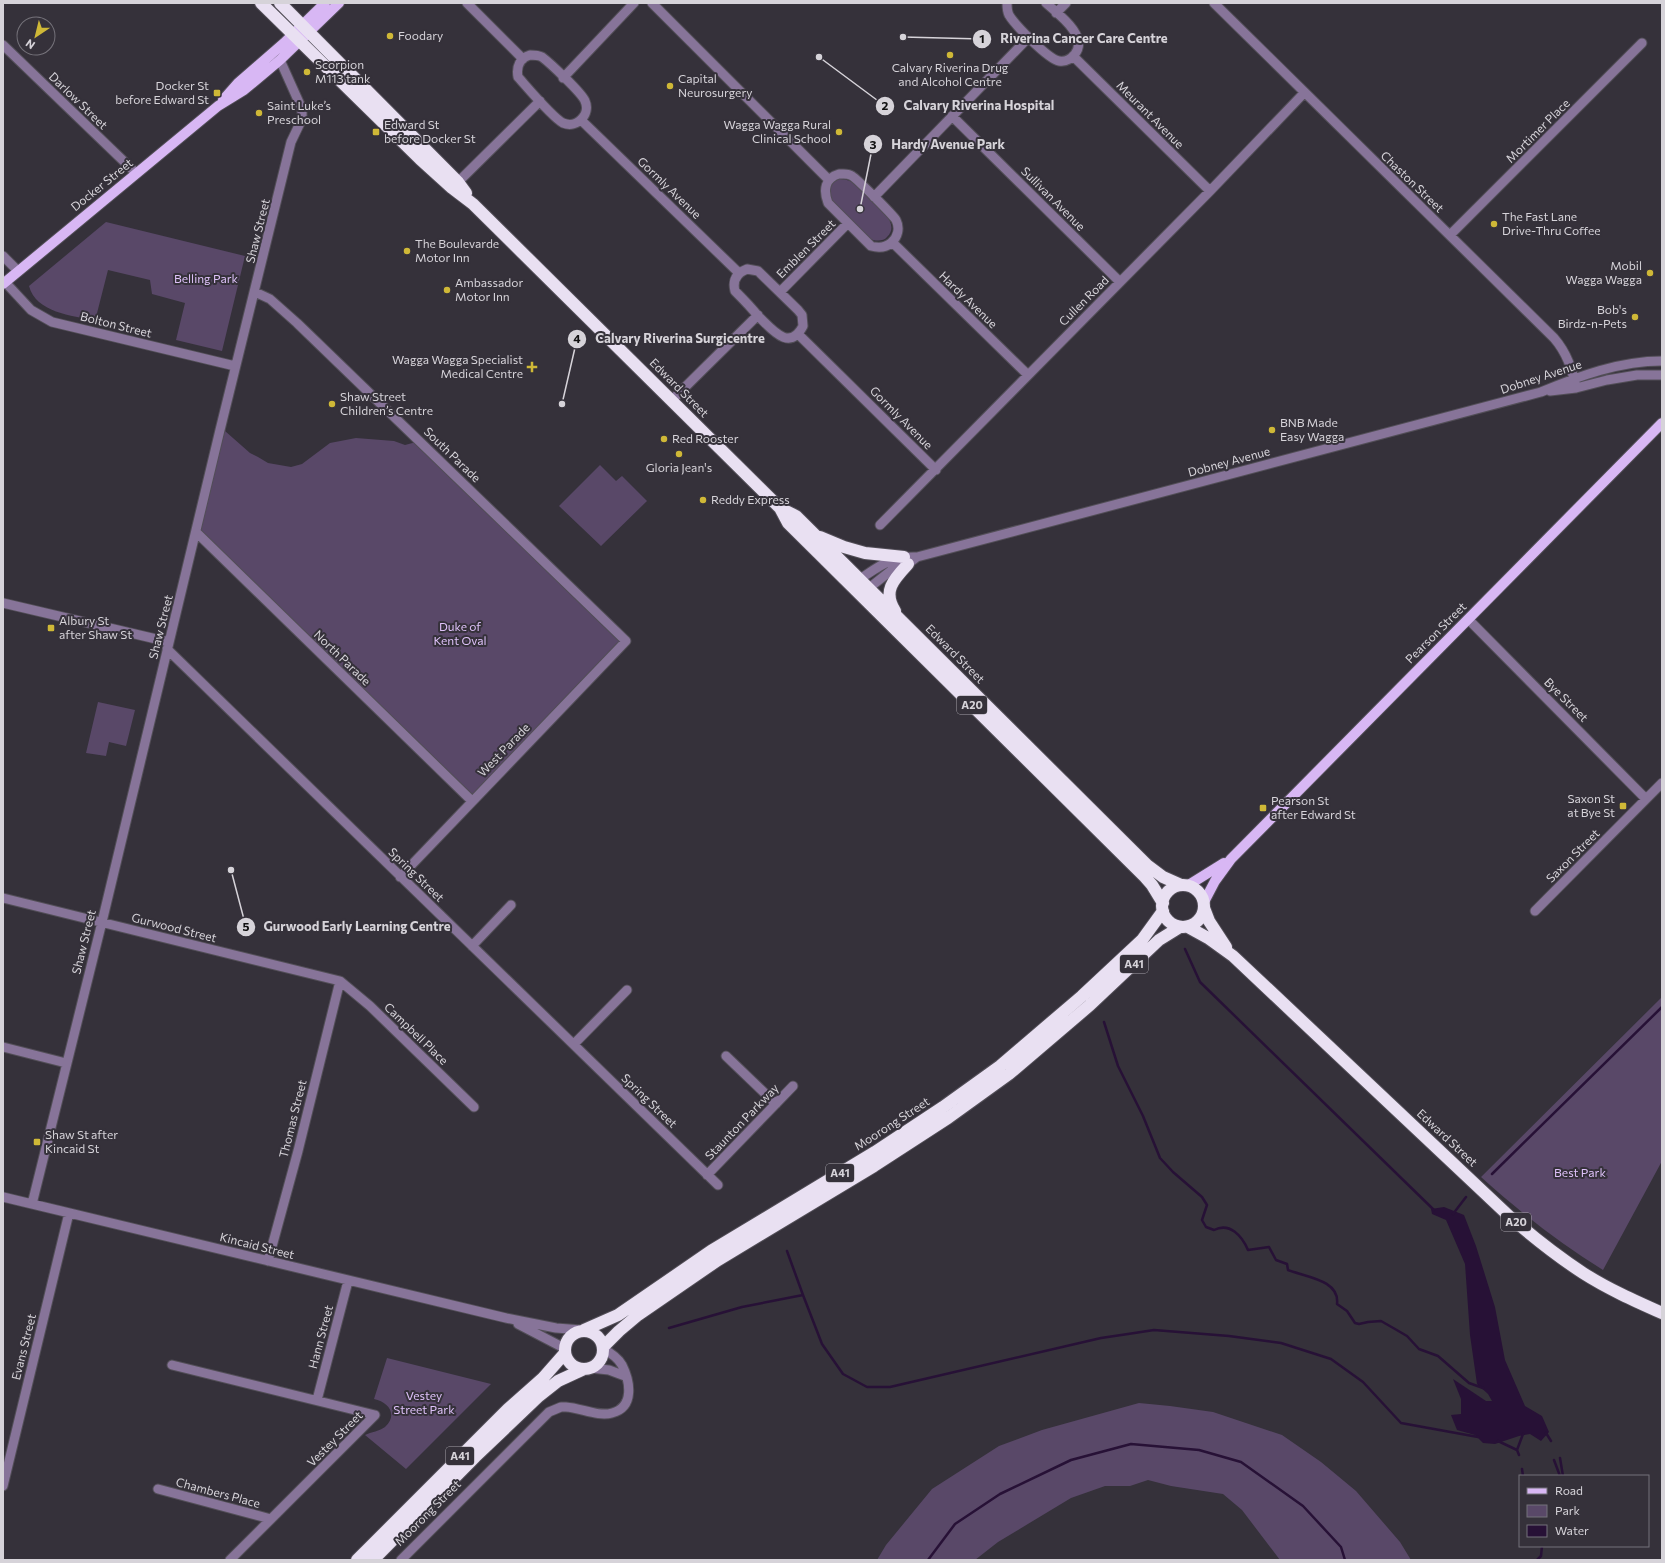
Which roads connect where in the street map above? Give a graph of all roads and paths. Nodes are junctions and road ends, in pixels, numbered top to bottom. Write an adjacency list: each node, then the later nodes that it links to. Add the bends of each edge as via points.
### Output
1 (260, 3): 14 (highway, Edward Street / A20)
2 (280, 3): 13 (highway, Edward Street / A20)
3 (325, 3): 13 (main road, Docker Street)
4 (339, 3): 13 (main road, Docker Street)
5 (467, 3): 19 (street)
6 (634, 3): 21 (street)
7 (652, 3): 28 (street)
8 (1007, 3): 15 (street, via 1008,14)
9 (1046, 3): 12 (street)
10 (1066, 3): 12 (street)
11 (1214, 3): 22 (street, Chaston Street)
12 (1056, 13): 18 (street, via 1077,35 1078,48)
13 (306, 29): 14 (main road, Docker Street); 29 (highway, Edward Street / A20)
14 (296, 38): 20 (main road, Docker Street); 24 (main road, Docker Street, via 238,83); 29 (highway, Edward Street / A20, via 420,159)
15 (1029, 38): 18 (street, via 1053,59 1065,61); 25 (street)
16 (1642, 43): 33 (street, Mortimer Place)
17 (3, 45): 27 (street, Darlow Street)
18 (1073, 56): 30 (street, Meurant Avenue)
19 (522, 59): 21 (street, via 530,55 542,57); 23 (street, via 517,66 518,77)
20 (280, 60): 24 (main road, Docker Street, via 244,90); 40 (street, Shaw Street, via 302,110 302,119 291,142)
21 (563, 78): 26 (street, via 585,101 586,112)
22 (1304, 93): 30 (street, Cullen Road); 33 (street, Chaston Street)
23 (540, 101): 26 (street, via 563,122 574,124); 29 (street)
24 (218, 106): 27 (main road, Docker Street)
25 (952, 116): 31 (street); 38 (street, Sullivan Avenue)
26 (581, 120): 37 (street, Gormly Avenue)
27 (136, 174): 36 (main road, Docker Street)
28 (829, 180): 31 (street, via 839,174 852,176); 32 (street, via 825,190 828,203)
29 (455, 185): 51 (highway, Edward Street / A20)
30 (1210, 191): 38 (street, Cullen Road)
31 (874, 197): 34 (street, via 896,221 898,234)
32 (848, 224): 34 (street, via 871,246 884,247); 41 (street, Emblen Street)
33 (1450, 235): 48 (street, Chaston Street, via 1563,348)
34 (892, 242): 46 (street, Hardy Avenue)
35 (3, 256): 36 (street)
36 (18, 271): 39 (main road, Docker Street)
37 (739, 273): 41 (street, via 747,269 758,271); 42 (street, via 734,280 735,291)
38 (1120, 282): 46 (street, Cullen Road)
39 (4, 283): 45 (street, Bolton Street, via 31,310 52,322)
40 (255, 292): 45 (street, Shaw Street); 63 (street, South Parade, via 270,299 297,323)
41 (780, 292): 43 (street, via 802,315 803,326)
42 (758, 315): 43 (street, via 779,336 791,338); 51 (street)
43 (798, 334): 53 (street, Gormly Avenue)
44 (1662, 361): 48 (street, Dobney Avenue, via 1622,365)
45 (236, 366): 56 (street, Shaw Street)
46 (1028, 375): 53 (street, Cullen Road)
47 (1662, 375): 49 (street, via 1623,377)
48 (1574, 378): 49 (street, Chaston Street); 50 (street, Dobney Avenue)
49 (1576, 388): 50 (street)
50 (1541, 392): 58 (street, Dobney Avenue)
51 (672, 400): 54 (highway, Edward Street / A20)
52 (1661, 423): 62 (main road, Pearson Street)
53 (936, 470): 55 (street, Cullen Road)
54 (780, 508): 57 (highway, Edward Street / A20, via 796,516); 59 (highway, Edward Street / A20, via 788,523)
55 (880, 525)
56 (196, 532): 64 (street, Shaw Street); 67 (street, North Parade)
57 (815, 535): 58 (highway, via 844,547); 59 (highway, Edward Street / A20)
58 (910, 559): 59 (street, Dobney Avenue, via 889,560); 61 (highway, via 890,586 890,600)
59 (862, 586): 61 (highway, Edward Street / A20); 74 (highway, Edward Street / A20, via 1145,877)
60 (3, 603): 64 (street)
61 (900, 619): 70 (highway, Edward Street / A20, via 1147,865 1163,876)
62 (1468, 619): 66 (street, Bye Street); 68 (main road, Pearson Street)
63 (626, 641): 67 (street, West Parade)
64 (168, 646): 69 (street, Spring Street); 76 (street, Shaw Street)
65 (1662, 783): 66 (street, Saxon Street)
66 (1646, 799): 75 (street, Saxon Street)
67 (472, 801): 69 (street, West Parade)
68 (1231, 859): 70 (main road, Pearson Street); 72 (main road, Pearson Street, via 1214,881)
69 (400, 876): 78 (street, Spring Street)
70 (1184, 885): 72 (highway, A20, via 1198,891); 74 (highway, A41, via 1174,887 1169,892)
71 (3, 898): 76 (street, Gurwood Street)
72 (1204, 905): 77 (highway, A41, via 1198,921); 79 (highway, Edward Street / A20, via 1215,931)
73 (511, 906): 78 (street)
74 (1163, 907): 77 (highway, A20, via 1171,924); 98 (highway, Moorong Street / A41, via 1142,940 1082,996 1000,1066 875,1152 711,1251 618,1314)
75 (1535, 911)
76 (102, 922): 80 (street, Gurwood Street); 85 (street, Shaw Street)
77 (1184, 927): 79 (highway, Edward Street / A20, via 1208,938); 99 (highway, A41, via 1159,940 1090,1005 1009,1074 948,1118 874,1166 718,1260 638,1314)
78 (472, 946): 82 (street, Spring Street)
79 (1233, 956): 96 (highway, Edward Street / A20, via 1510,1217 1547,1248 1621,1295)
80 (340, 981): 88 (street, Campbell Place, via 369,1005); 94 (street, Thomas Street)
81 (627, 990): 82 (street)
82 (574, 1044): 89 (street, Spring Street)
83 (3, 1047): 85 (street)
84 (726, 1056): 87 (street)
85 (66, 1063): 92 (street, Shaw Street)
86 (794, 1086): 87 (street, Staunton Parkway)
87 (776, 1104): 89 (street, Staunton Parkway)
88 (474, 1107)
89 (707, 1175): 90 (street, Spring Street)
90 (718, 1185)
91 (3, 1197): 92 (street, Kincaid Street)
92 (32, 1204): 93 (street, Kincaid Street)
93 (69, 1213): 94 (street, Kincaid Street); 105 (street, Evans Street)
94 (268, 1261): 95 (street, Kincaid Street)
95 (348, 1281): 97 (street, Kincaid Street); 104 (street, Hann Street)
96 (1662, 1313)
97 (506, 1318): 98 (street, Kincaid Street, via 556,1328); 100 (street, Kincaid Street)
98 (583, 1330): 99 (highway, via 598,1336); 100 (highway, A41, via 570,1336)
99 (603, 1348): 102 (highway, A41, via 600,1361); 103 (street, Moorong Street, via 617,1359)
100 (565, 1350): 102 (highway, via 571,1364); 109 (highway, Moorong Street / A41, via 543,1378 508,1409)
101 (172, 1365): 104 (street, Vestey Street)
102 (587, 1369): 103 (street, via 609,1370); 110 (highway, Moorong Street / A41, via 558,1381 539,1396)
103 (625, 1376): 111 (street, Moorong Street, via 629,1395 622,1408 605,1414 566,1407 546,1414)
104 (317, 1400): 107 (street, Vestey Street, via 375,1415)
105 (3, 1486)
106 (158, 1490): 107 (street, Chambers Place)
107 (271, 1520): 108 (street, Vestey Street)
108 (230, 1560)
109 (357, 1560)
110 (373, 1560)
111 (401, 1560)

